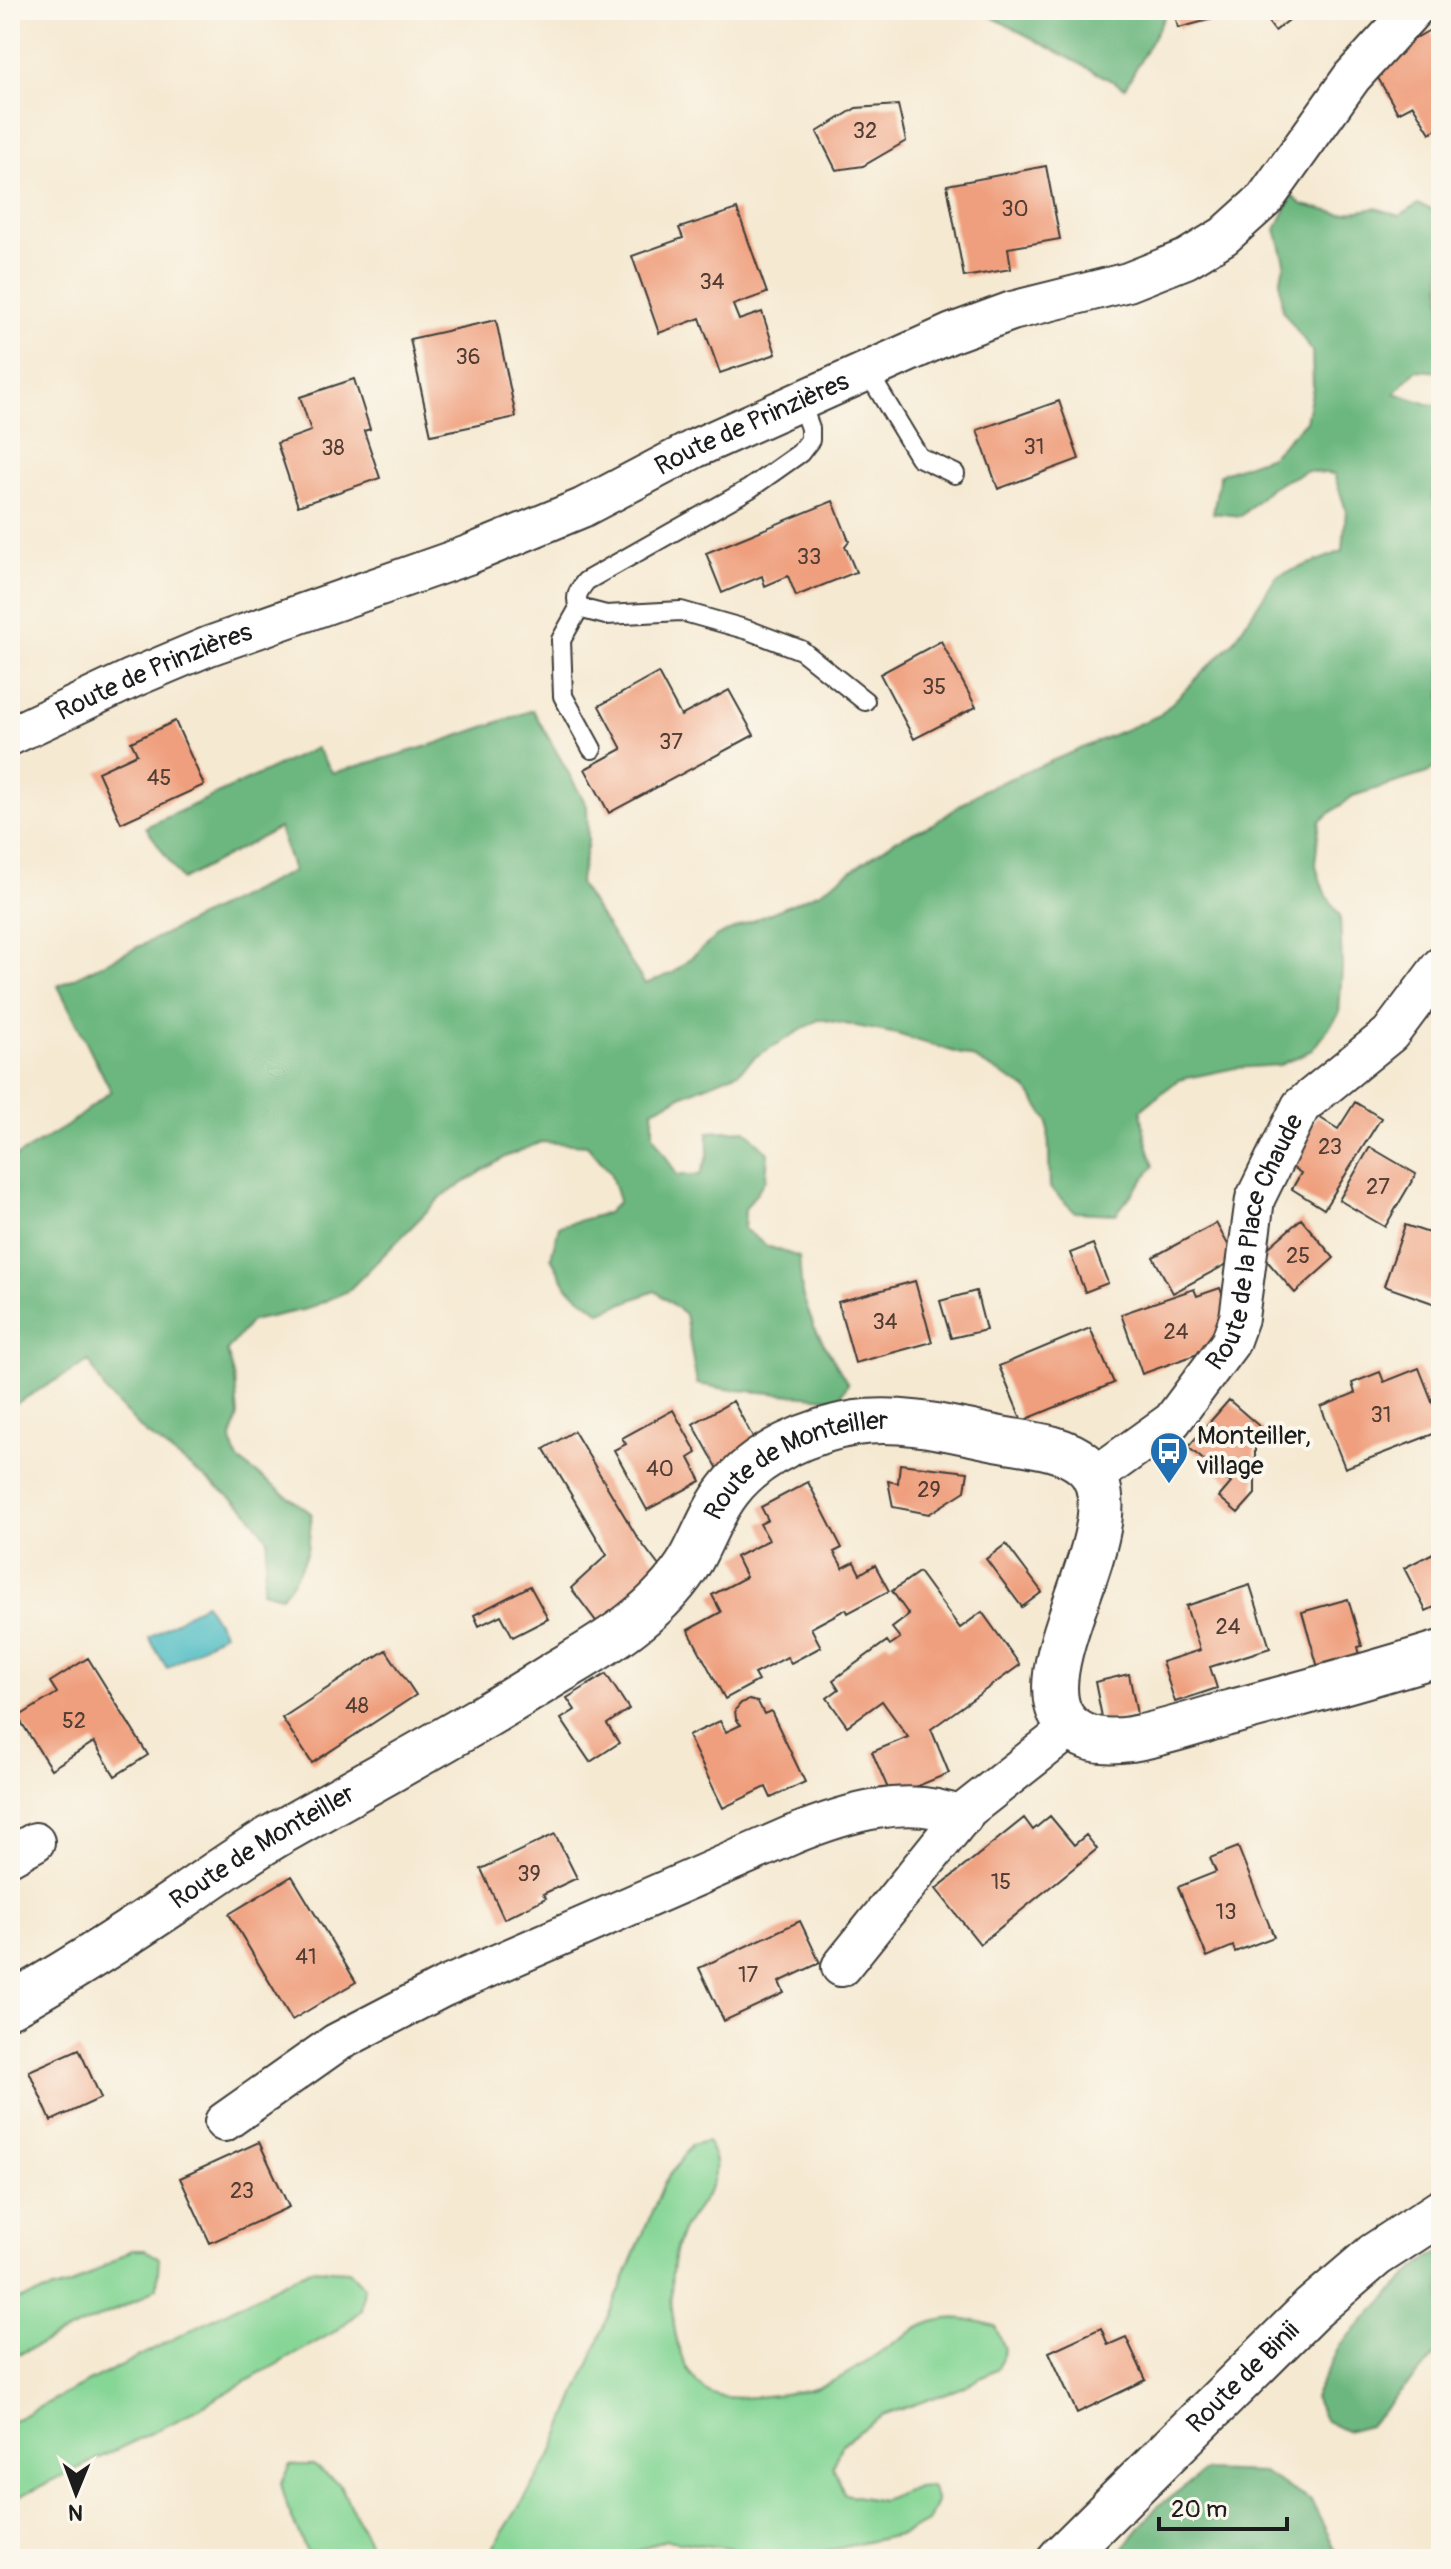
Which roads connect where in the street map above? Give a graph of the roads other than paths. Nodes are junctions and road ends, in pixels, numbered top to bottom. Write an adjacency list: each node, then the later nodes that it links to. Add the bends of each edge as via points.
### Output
1 (1413, 10): 2 (street, Route de Prinzières, via 1352,77 1265,199 1205,249 1128,282 990,318)
2 (870, 369): 3 (street, Route de Prinzières); 4 (lane, via 919,457)
3 (800, 401): 5 (lane, via 810,428 810,440 800,453 749,489 586,581 576,600); 7 (street, Route de Prinzières, via 569,513 468,555 209,646)
4 (955, 474)
5 (579, 608): 6 (lane, via 606,615 681,611 748,630 801,650); 8 (lane, via 561,640 563,696)
6 (865, 701)
7 (10, 736)
8 (592, 749)
9 (1441, 966): 11 (street, Route de la Place Chaude)
10 (1441, 1003): 11 (street)
11 (1390, 1034): 12 (street, Route de la Place Chaude, via 1301,1106 1255,1199 1239,1318 1230,1343 1172,1421)
12 (1094, 1477): 14 (street, via 1101,1497 1099,1529 1057,1669 1056,1699); 17 (street, Route de Monteiller, via 1066,1454 964,1432 878,1421 830,1429 777,1451 741,1476 682,1574 656,1604 617,1635 446,1741 286,1829)
13 (1441, 1653): 14 (street, via 1134,1739 1100,1740)
14 (1072, 1727): 15 (street)
15 (963, 1817): 16 (street); 18 (street, via 928,1807 862,1811 792,1835 444,1987 336,2043)
16 (841, 1967)
17 (10, 2005)
18 (224, 2122)
19 (1441, 2212): 20 (street, Route de Binii, via 1375,2255 1312,2309)
20 (1060, 2559)

